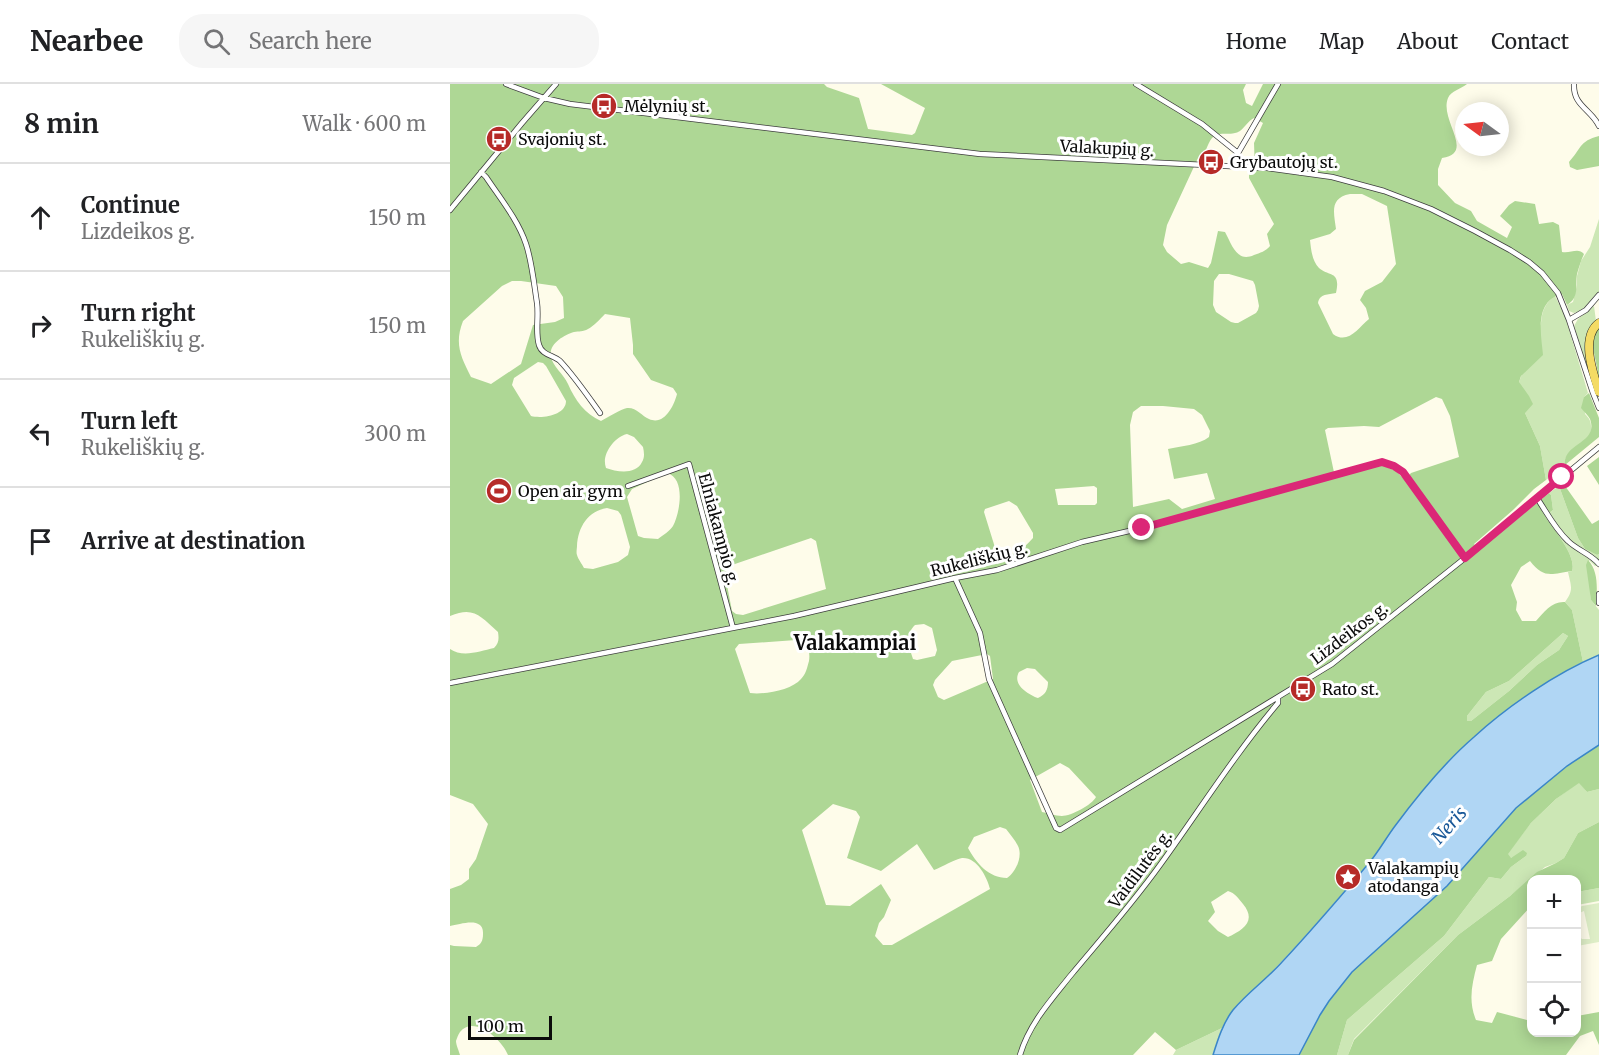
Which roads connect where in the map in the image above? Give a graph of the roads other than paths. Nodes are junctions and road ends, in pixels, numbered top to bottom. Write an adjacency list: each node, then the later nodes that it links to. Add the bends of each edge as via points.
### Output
1 (506, 84): 6 (street, Valakupių g.)
2 (556, 84): 6 (street)
3 (1136, 84): 8 (street, via 1202,124)
4 (1278, 84): 8 (street)
5 (1574, 84): 7 (street, via 1577,101 1596,118)
6 (544, 98): 9 (street, Valakupių g., via 980,154); 10 (street)
7 (1599, 126)
8 (1238, 153): 9 (street)
9 (1238, 165): 13 (street, Valakupių g., via 1332,177 1384,191 1447,216 1510,250 1542,273 1558,293)
10 (481, 172): 11 (street); 18 (street, via 526,244 538,310 539,346 559,360)
11 (450, 210)
12 (1599, 295): 13 (street, via 1586,310)
13 (1569, 320): 15 (street, Valakupių g.)
14 (1599, 323): 16 (main road, via 1593,328 1589,343)
15 (1588, 378): 16 (street); 17 (street, Valakupių g.)
16 (1599, 393)
17 (1599, 408)
18 (600, 413)
19 (1599, 447): 21 (street, Lizdeikos g.)
20 (628, 486): 27 (street, Elniakampio g., via 689,464)
21 (1537, 498): 22 (street, Lizdeikos g.); 23 (street, via 1559,532)
22 (1465, 558): 24 (street, Rukeliškių g., via 1403,472 1382,462 1082,542 997,570); 29 (street, Lizdeikos g., via 1332,663)
23 (1599, 564)
24 (955, 578): 27 (street, Rukeliškių g.); 29 (street, Lizdeikos g., via 980,633 989,679 1060,830)
25 (1599, 594): 26 (street)
26 (1599, 603)
27 (733, 628): 28 (street, Rukeliškių g.)
28 (450, 683)
29 (1278, 697): 30 (street, Vaidilutės g., via 1278,703 1160,866 1042,1011)
30 (1020, 1055)

